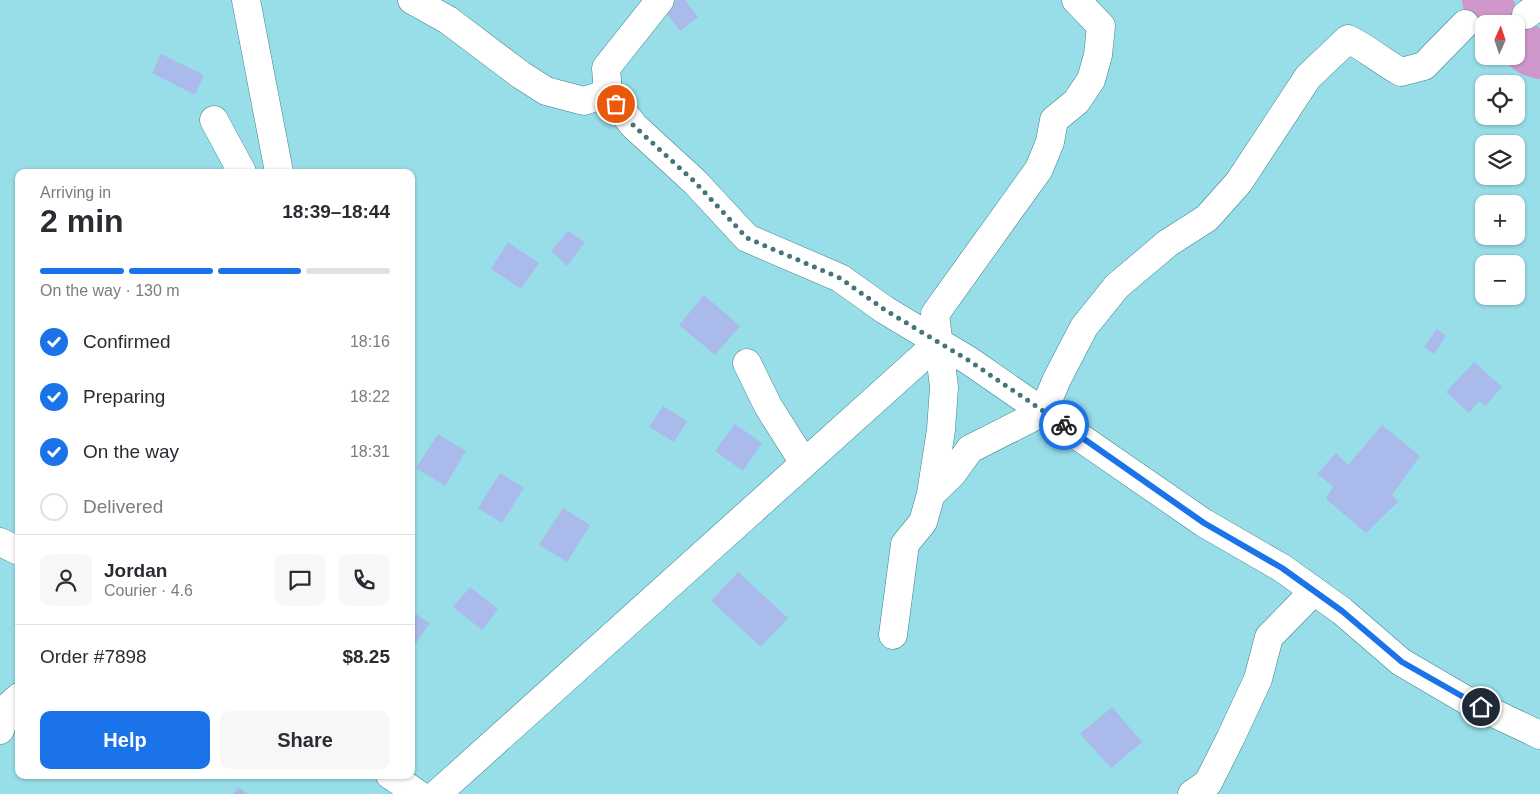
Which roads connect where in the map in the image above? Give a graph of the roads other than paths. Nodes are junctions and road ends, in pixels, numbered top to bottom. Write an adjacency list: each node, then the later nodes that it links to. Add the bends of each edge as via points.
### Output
1 (246, 0): 9 (street)
2 (412, 0): 6 (street, via 448,20 546,91 584,101)
3 (660, 0): 6 (street, via 606,68)
4 (1076, 0): 10 (street, via 1101,26 1091,80 1076,102 1054,120 1050,142 1039,168 935,314)
5 (1465, 24): 12 (street, via 1424,66 1401,72 1348,39 1308,77 1239,182 1207,218 1168,243 1117,286 1084,327)
6 (608, 93): 10 (street, via 634,126 695,182 747,238 840,278)
7 (214, 120): 8 (street)
8 (240, 169)
9 (278, 169)
10 (939, 342): 12 (street); 13 (street); 14 (street, via 944,387)
11 (747, 363): 13 (street, via 768,406)
12 (1043, 412): 14 (street, via 970,450); 17 (street, via 1204,523 1282,568)
13 (804, 463): 24 (street)
14 (931, 494): 18 (street, via 923,522 906,544)
15 (0, 542): 16 (street)
16 (15, 549)
17 (1314, 591): 21 (street, via 1402,662 1466,700); 25 (street, via 1269,636 1258,679 1232,737 1208,783)
18 (893, 636)
19 (15, 701): 20 (street, via 8,708)
20 (0, 730)
21 (1540, 735)
22 (396, 779): 23 (street)
23 (418, 794)
24 (437, 794)
25 (1192, 794)

